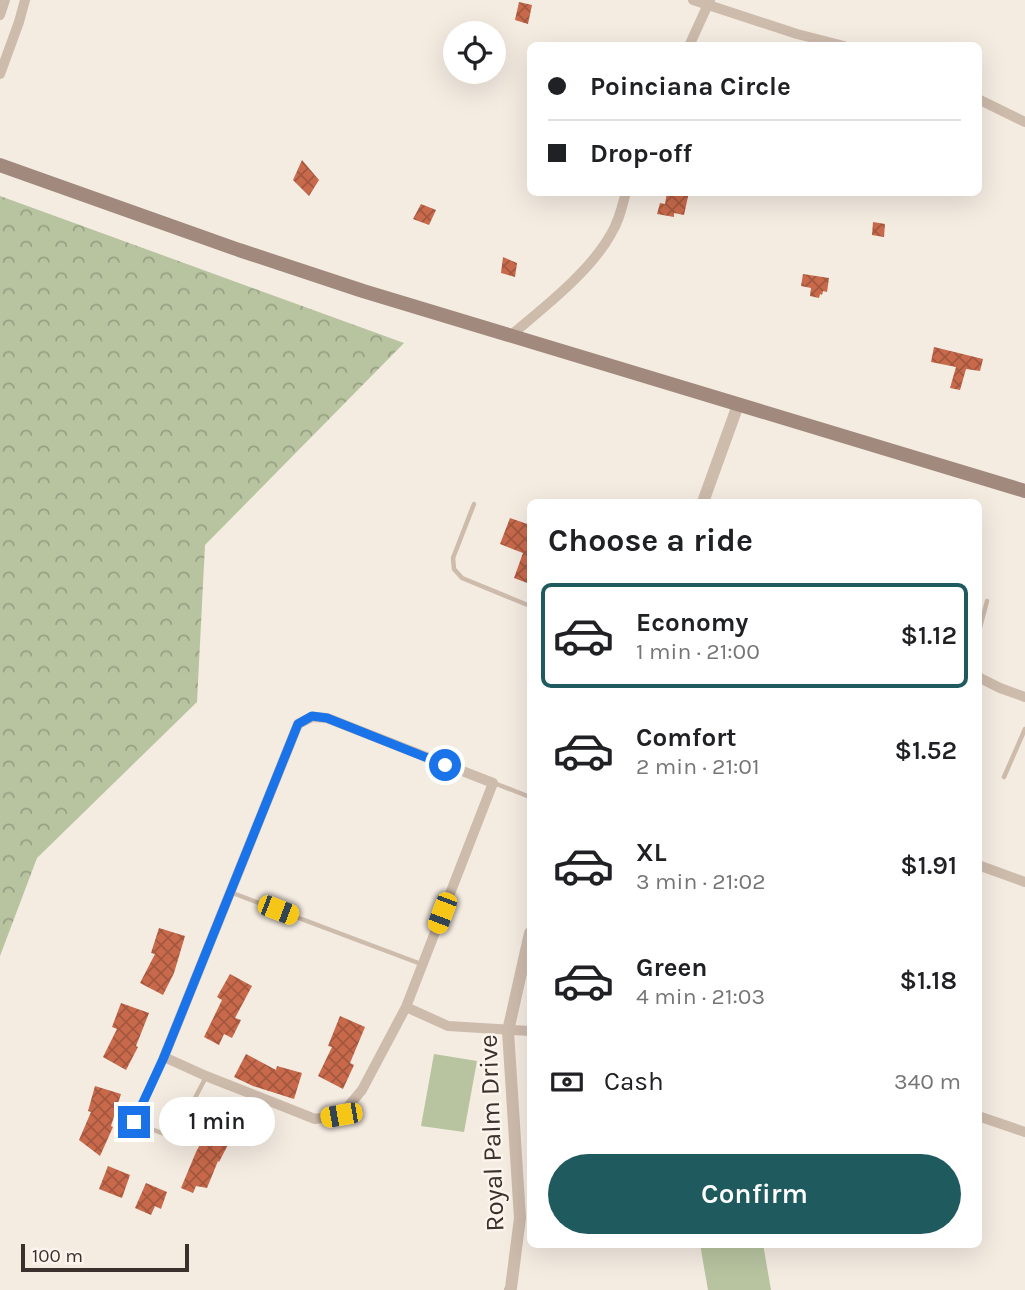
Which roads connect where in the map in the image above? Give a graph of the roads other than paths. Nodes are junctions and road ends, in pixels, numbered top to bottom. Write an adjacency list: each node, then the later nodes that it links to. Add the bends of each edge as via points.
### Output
1 (5, 0): 5 (street)
2 (25, 0): 8 (street)
3 (693, 0): 4 (street)
4 (708, 3): 6 (street); 7 (street)
5 (0, 15)
6 (691, 42)
7 (828, 42)
8 (0, 74)
9 (982, 101): 10 (street)
10 (1025, 122)
11 (0, 165): 13 (main road, via 302,271)
12 (625, 196): 13 (street, via 618,222 600,252)
13 (510, 336): 14 (main road)
14 (737, 405): 15 (main road); 16 (street)
15 (1025, 491)
16 (704, 499)
17 (474, 504): 19 (lane, via 453,558 454,569 462,578)
18 (987, 601): 20 (lane)
19 (527, 605)
20 (982, 620)
21 (982, 679): 22 (street)
22 (1025, 697)
23 (1025, 729): 24 (lane)
24 (1004, 777)
25 (493, 783): 26 (lane); 29 (street, via 312,716 298,724); 31 (street)
26 (527, 796)
27 (982, 866): 28 (street)
28 (1025, 882)
29 (230, 892): 31 (lane); 35 (street)
30 (527, 946): 33 (street, Royal Palm Drive)
31 (422, 965): 32 (street)
32 (406, 1007): 33 (street, via 448,1026); 36 (street, via 362,1090 341,1115 315,1119)
33 (508, 1031): 34 (street); 39 (street, Royal Palm Drive, via 520,1217)
34 (527, 1031)
35 (164, 1057): 36 (street); 36 (lane, via 134,1122 174,1138)
36 (206, 1076)
37 (982, 1117): 38 (street)
38 (1025, 1132)
39 (512, 1289)

